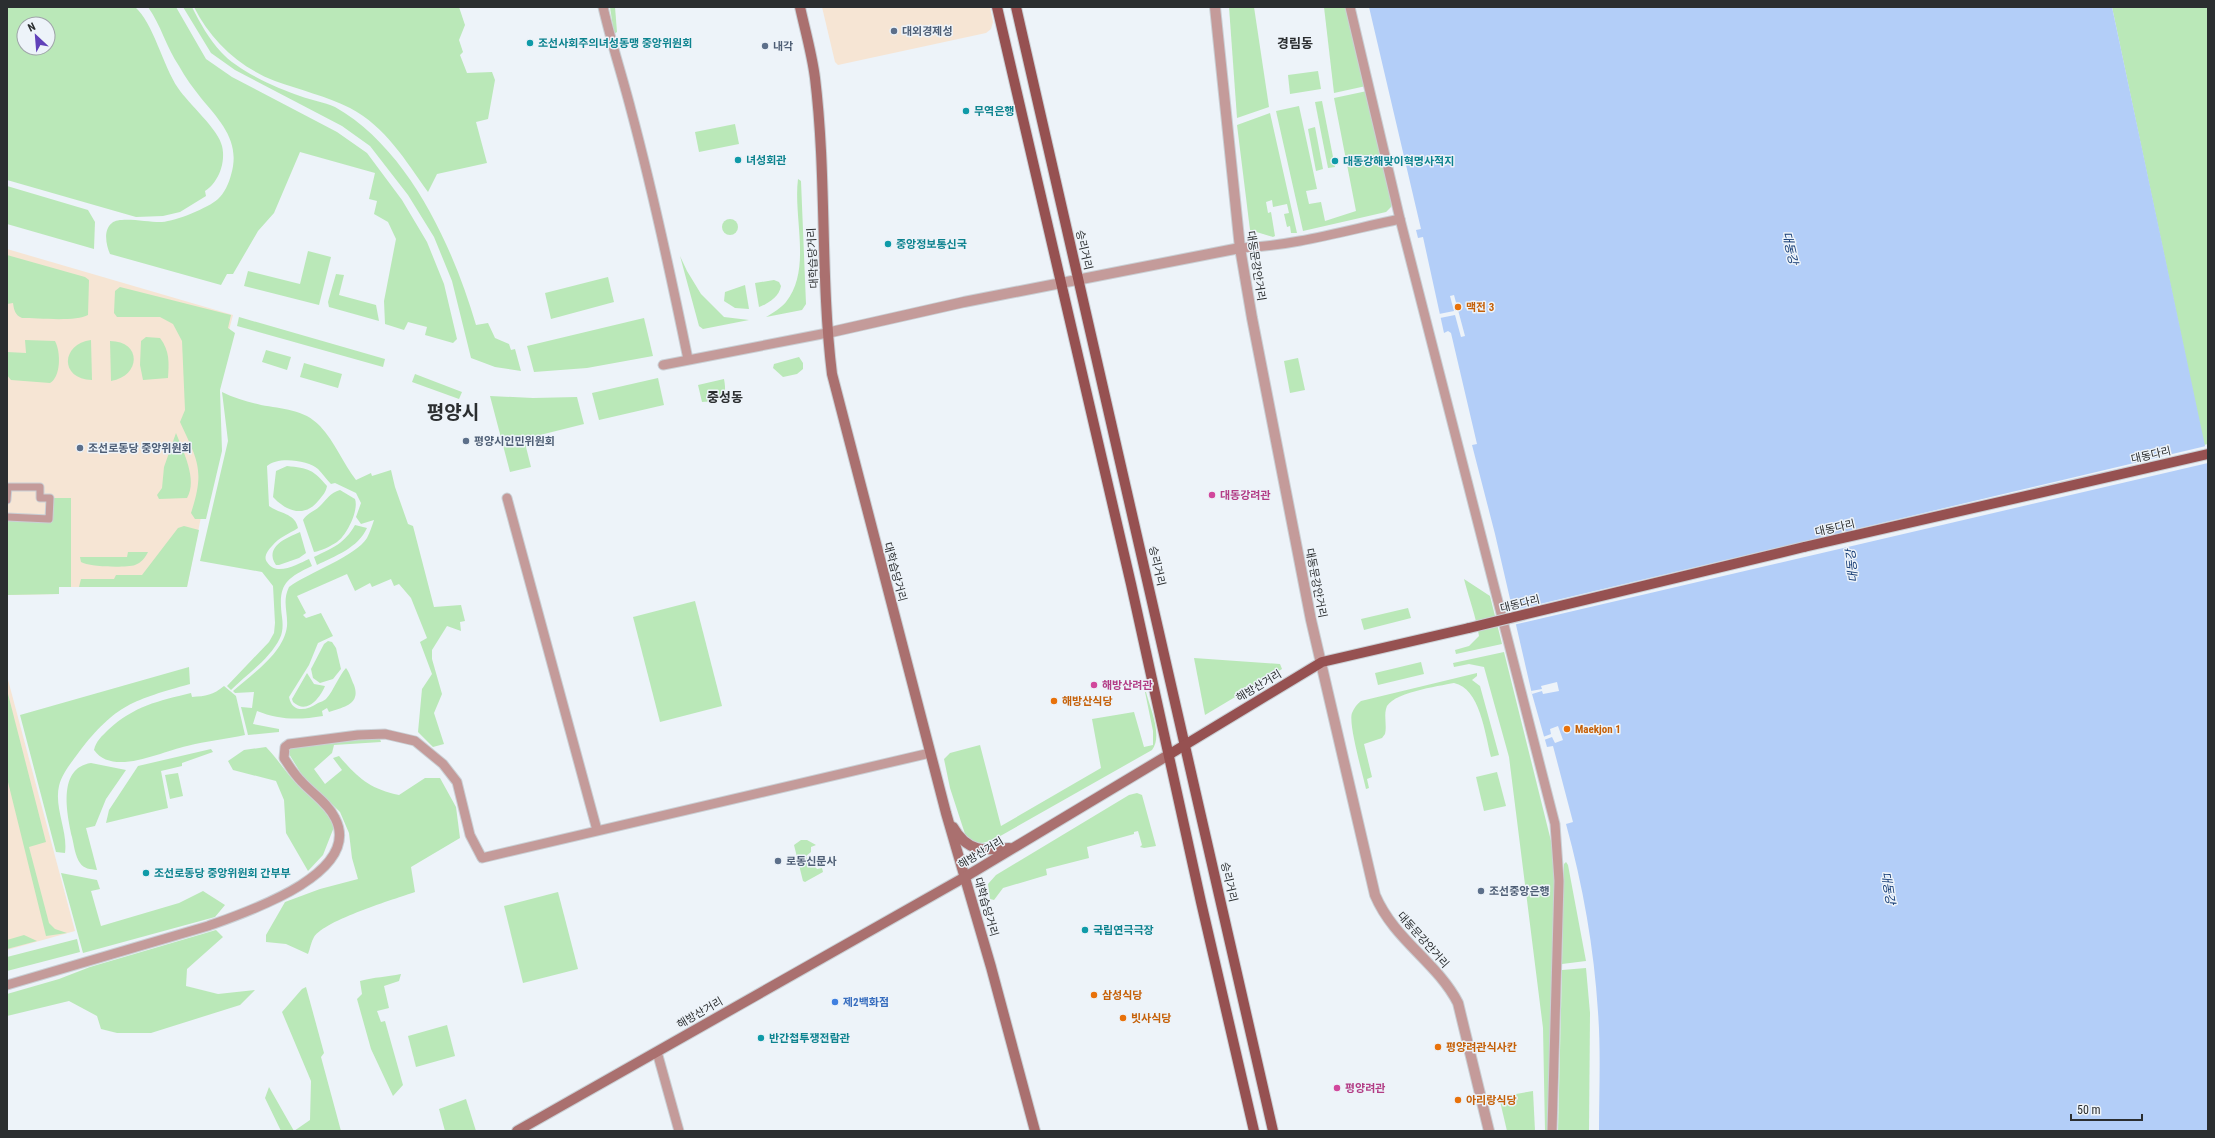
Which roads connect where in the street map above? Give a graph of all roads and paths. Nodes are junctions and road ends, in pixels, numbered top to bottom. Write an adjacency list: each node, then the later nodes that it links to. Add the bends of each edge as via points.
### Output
1 (603, 7): 12 (street, via 612,48 635,124)
2 (800, 7): 11 (main road, 대학습당거리, via 815,78)
3 (997, 7): 10 (main road)
4 (1016, 7): 9 (main road, 승리거리)
5 (1215, 7): 8 (street, 대동문강안거리)
6 (1350, 7): 7 (street)
7 (1400, 219): 8 (street, via 1264,247); 35 (street, via 1555,824 1559,881)
8 (1240, 248): 9 (street); 19 (street, 대동문강안거리, via 1311,620)
9 (1079, 278): 10 (street); 20 (main road, 승리거리)
10 (1062, 282): 11 (street); 22 (main road)
11 (827, 333): 12 (street); 21 (main road, 대학습당거리, via 832,374)
12 (688, 359): 13 (street)
13 (663, 365)
14 (2208, 454): 18 (main road, 대동다리, bridge)
15 (507, 498): 24 (street)
16 (7, 500): 17 (street, via 8,487 40,487 40,498 50,498 49,519)
17 (7, 517)
18 (1469, 628): 19 (main road, 해방산거리)
19 (1322, 662): 20 (main road, 해방산거리); 34 (street, 대동문강안거리, via 1375,895 1392,926 1448,986 1458,1003)
20 (1185, 745): 22 (main road, 해방산거리); 33 (main road, 승리거리)
21 (930, 753): 23 (main road, 대학습당거리); 24 (street)
22 (1170, 754): 25 (main road, 해방산거리); 32 (main road)
23 (946, 814): 25 (main road, via 957,834 968,846 987,851); 26 (main road, 대학습당거리)
24 (597, 830): 27 (street, via 482,858 470,835 457,782 443,764 415,741 385,734 289,744 285,746 284,758 302,782 335,817 340,832 339,843 334,853 320,871 301,886 259,907 229,918)
25 (1013, 847): 26 (main road, 해방산거리)
26 (965, 877): 28 (main road, 해방산거리); 31 (main road, 대학습당거리)
27 (7, 985)
28 (657, 1052): 29 (main road, 해방산거리); 30 (street)
29 (517, 1131)
30 (679, 1131)
31 (1035, 1131)
32 (1254, 1131)
33 (1273, 1131)
34 (1489, 1131)
35 (1552, 1131)

